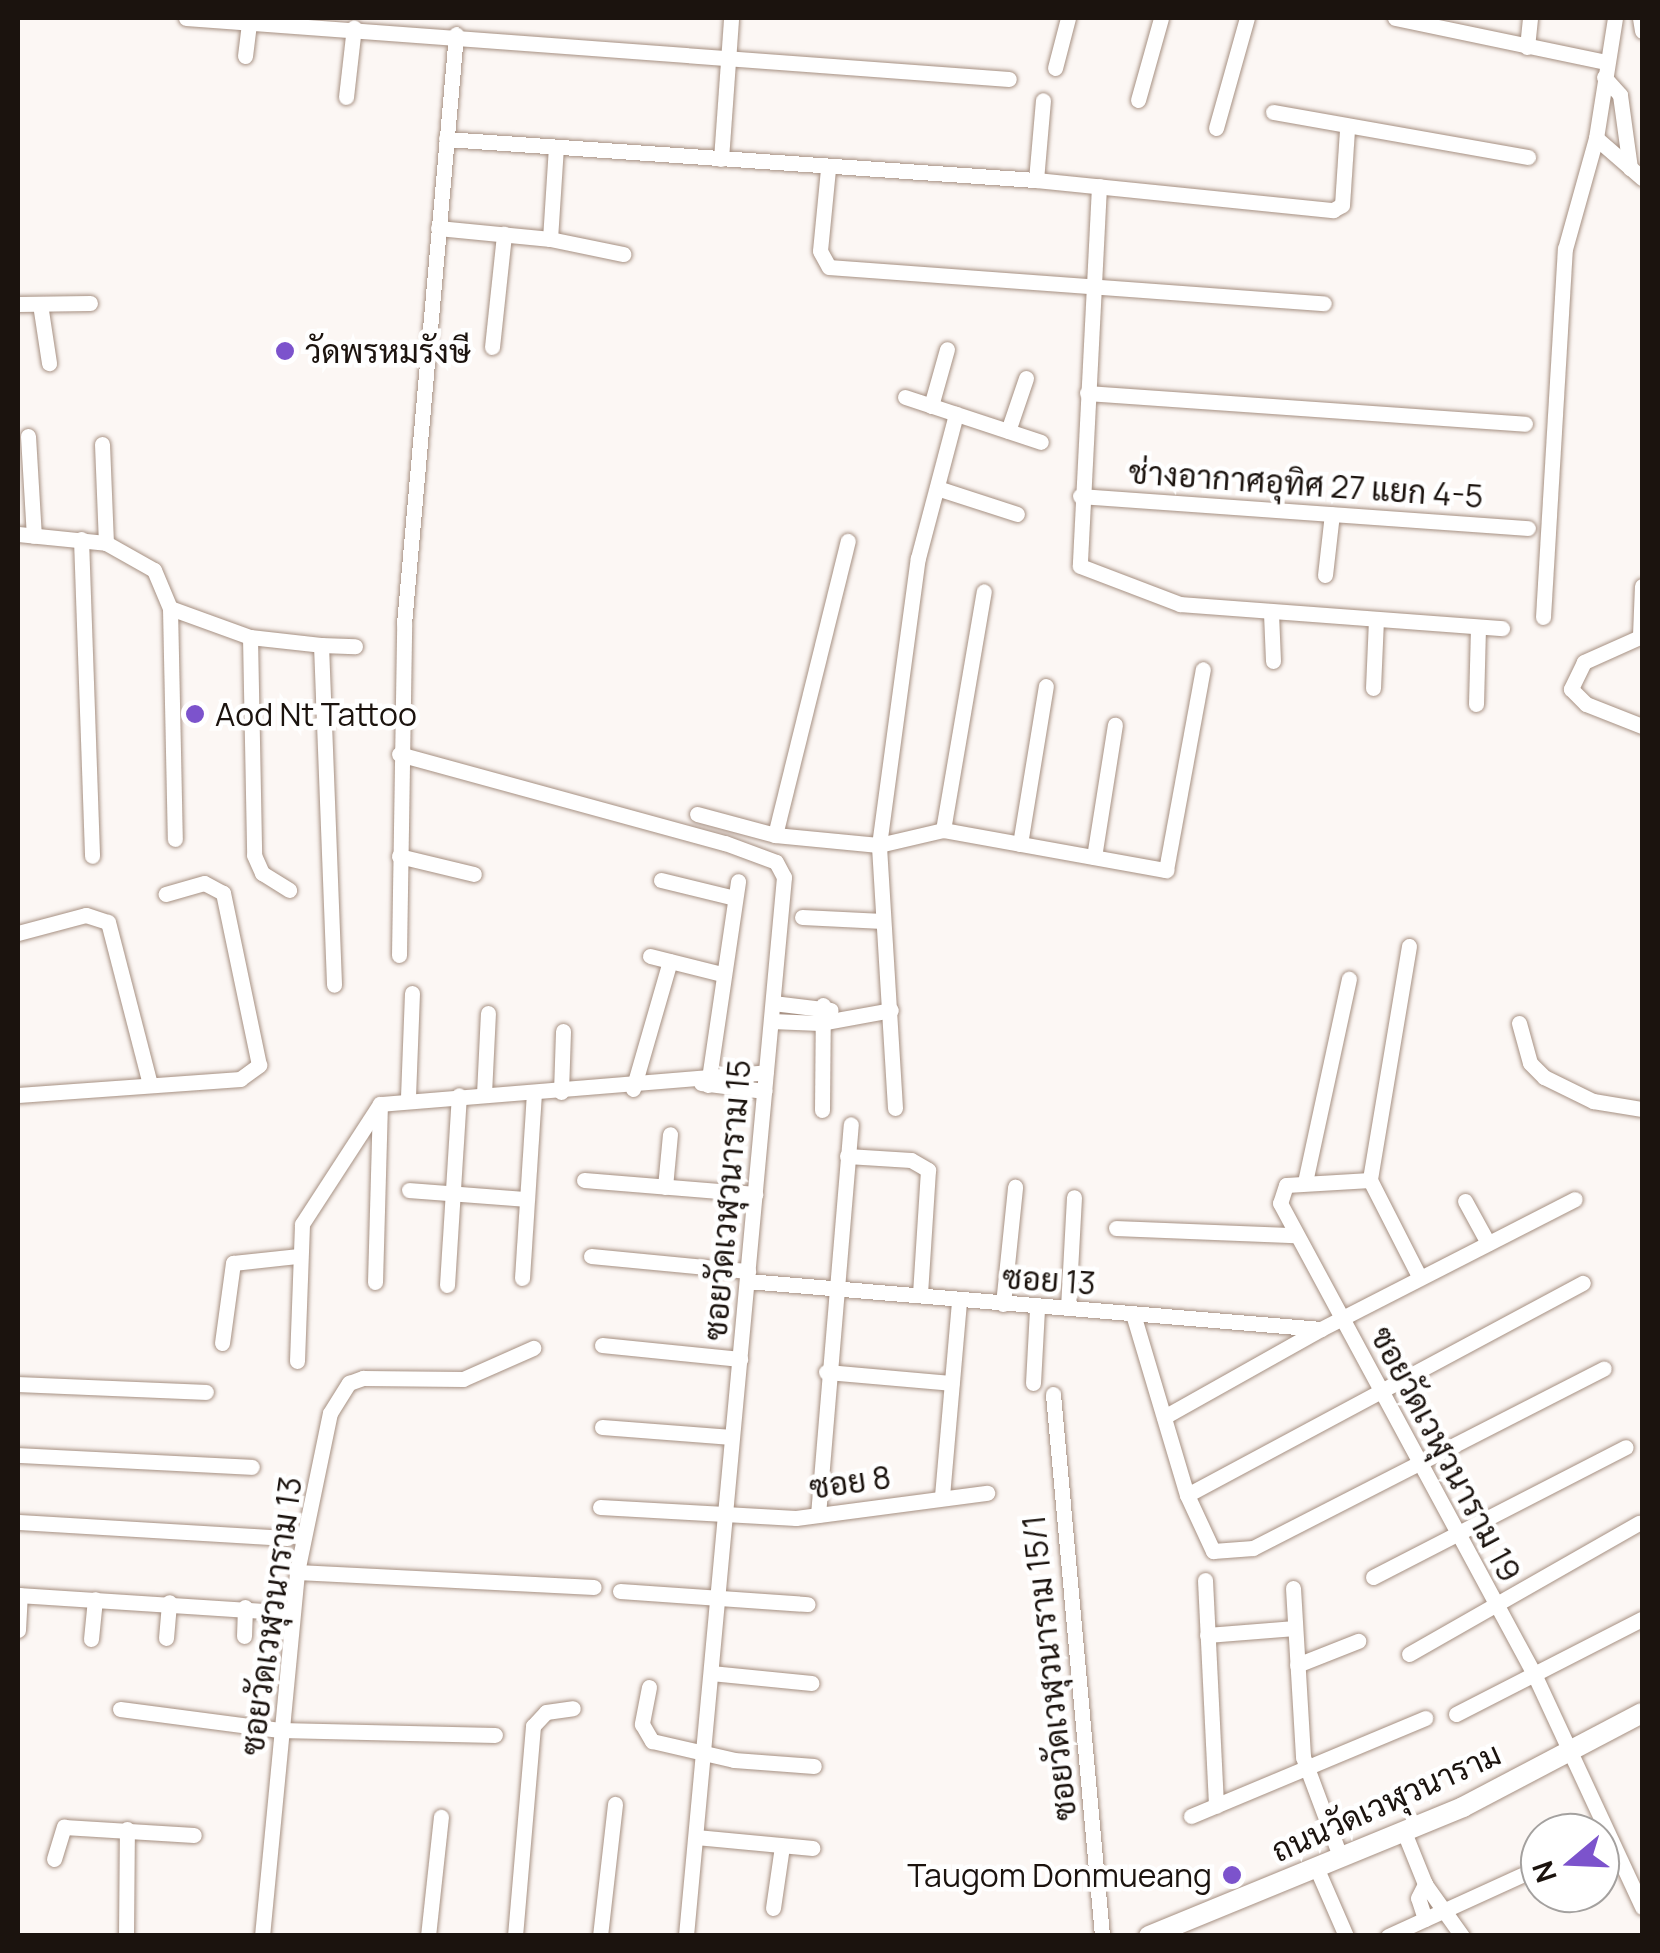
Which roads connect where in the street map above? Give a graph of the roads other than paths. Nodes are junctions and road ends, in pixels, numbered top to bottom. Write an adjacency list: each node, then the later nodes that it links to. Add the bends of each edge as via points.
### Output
1 (186, 18): 10 (street)
2 (731, 18): 16 (street)
3 (1068, 18): 18 (street)
4 (1162, 18): 23 (street)
5 (1248, 18): 25 (street)
6 (1395, 18): 11 (street)
7 (1530, 18): 15 (street)
8 (1615, 18): 19 (street)
9 (1640, 18): 13 (street)
10 (249, 22): 12 (street); 17 (street)
11 (1446, 22): 15 (street)
12 (354, 27): 14 (street); 21 (street)
13 (1642, 31)
14 (456, 34): 16 (street); 28 (street)
15 (1527, 47): 19 (street)
16 (728, 54): 20 (street); 31 (street)
17 (245, 56)
18 (1055, 68)
19 (1605, 69): 27 (street); 33 (street, via 1620,95)
20 (1009, 78)
21 (346, 97)
22 (1043, 100): 34 (street)
23 (1138, 100)
24 (1273, 112): 26 (street)
25 (1216, 128)
26 (1346, 130): 30 (street); 35 (street, via 1338,210)
27 (1596, 138): 33 (street); 72 (street, via 1565,249)
28 (446, 139): 29 (street); 36 (street)
29 (556, 147): 31 (street); 38 (street)
30 (1528, 157)
31 (721, 159): 32 (street)
32 (828, 169): 34 (street); 40 (street, via 820,251 829,268)
33 (1636, 173)
34 (1036, 180): 35 (street)
35 (1099, 186): 40 (street)
36 (438, 228): 37 (street); 87 (street)
37 (504, 234): 38 (street); 45 (street)
38 (550, 239): 39 (street)
39 (623, 254)
40 (1091, 288): 42 (street); 49 (street)
41 (90, 303): 44 (street)
42 (1324, 303)
43 (18, 304): 44 (street)
44 (40, 304): 47 (street)
45 (492, 347)
46 (946, 348): 51 (street)
47 (49, 363)
48 (1026, 378): 54 (street)
49 (1088, 393): 53 (street); 59 (street)
50 (904, 397): 51 (street)
51 (931, 406): 52 (street)
52 (956, 414): 54 (street); 58 (street)
53 (1525, 424)
54 (1008, 431): 56 (street)
55 (28, 436): 63 (street)
56 (1041, 442)
57 (102, 444): 66 (street)
58 (937, 488): 60 (street); 92 (street, via 918,558)
59 (1080, 496): 61 (street, ช่างอากาศอุทิศ 27 แยก 4-5); 71 (street, via 1080,566 1089,574 1180,604)
60 (1018, 514)
61 (1332, 514): 62 (street, ช่างอากาศอุทิศ 27 แยก 4-5); 67 (street)
62 (1528, 528)
63 (26, 535): 64 (street)
64 (81, 538): 66 (street); 94 (street)
65 (848, 541): 90 (street)
66 (106, 542): 70 (street, via 154,570)
67 (1325, 575)
68 (1642, 586): 76 (street)
69 (984, 591): 89 (street)
70 (170, 608): 77 (street); 91 (street)
71 (1272, 613): 73 (street); 80 (street)
72 (1544, 616)
73 (1376, 620): 74 (street); 83 (street)
74 (1478, 626): 75 (street); 84 (street)
75 (1502, 628)
76 (1641, 636): 86 (street, via 1584,662 1570,688 1586,704)
77 (250, 637): 78 (street); 99 (street, via 254,855 262,873)
78 (321, 645): 79 (street); 110 (street)
79 (356, 646)
80 (1273, 660)
81 (1203, 669): 96 (street, via 1166,870)
82 (1046, 686): 93 (street)
83 (1372, 688)
84 (1476, 704)
85 (1114, 724): 96 (street)
86 (1642, 726)
87 (399, 754): 95 (street); 112 (street, ซอยวัดเวฬุวนาราม 15, via 776,862 786,896)
88 (697, 814): 90 (street)
89 (943, 830): 92 (street); 93 (street)
90 (775, 835): 92 (street)
91 (175, 838)
92 (879, 844): 102 (street)
93 (1020, 844): 96 (street)
94 (92, 856)
95 (399, 856): 97 (street); 105 (street)
96 (1094, 858)
97 (474, 874)
98 (660, 880): 108 (street, via 736,889)
99 (289, 890)
100 (166, 894): 123 (street, via 204,882 223,893 258,1065 240,1079)
101 (802, 917): 102 (street)
102 (883, 921): 114 (street)
103 (18, 932): 123 (street, via 86,915 108,922)
104 (1409, 946): 140 (street)
105 (398, 956)
106 (650, 956): 107 (street)
107 (670, 961): 108 (street); 124 (street)
108 (722, 974): 122 (street)
109 (1349, 979): 141 (street)
110 (334, 986)
111 (412, 993): 131 (street)
112 (773, 1004): 113 (street); 117 (street, ซอยวัดเวฬุวนาราม 15)
113 (823, 1005): 116 (street); 119 (street)
114 (891, 1010): 116 (street); 133 (street)
115 (488, 1013): 128 (street)
116 (839, 1014): 119 (street)
117 (771, 1021): 119 (street); 121 (street, ซอยวัดเวฬุวนาราม 15)
118 (1519, 1022): 134 (street, via 1530,1063 1544,1077 1592,1101)
119 (820, 1024): 135 (street)
120 (563, 1031): 126 (street)
121 (766, 1072): 122 (street); 125 (street, ซอยวัดเวฬุวนาราม 15)
122 (709, 1078): 124 (street); 125 (street)
123 (150, 1084): 129 (street)
124 (633, 1089): 126 (street)
125 (764, 1091): 146 (street, ซอยวัดเวฬุวนาราม 15)
126 (560, 1092): 127 (street)
127 (534, 1093): 128 (street); 149 (street)
128 (484, 1094): 130 (street)
129 (18, 1095)
130 (459, 1095): 131 (street); 145 (street)
131 (408, 1098): 132 (street)
132 (380, 1104): 154 (street, via 302,1224); 159 (street)
133 (895, 1108)
134 (1642, 1109)
135 (822, 1110)
136 (850, 1124): 138 (street)
137 (670, 1134): 142 (street)
138 (846, 1156): 162 (street); 163 (street, via 911,1160 928,1170)
139 (584, 1180): 142 (street)
140 (1370, 1180): 141 (street); 157 (street)
141 (1305, 1182): 152 (street, ซอยวัดเวฬุวนาราม 19, via 1286,1185 1280,1202)
142 (665, 1187): 146 (street)
143 (1015, 1188): 165 (street)
144 (409, 1190): 145 (street)
145 (453, 1193): 149 (street); 161 (street)
146 (755, 1194): 156 (street, ซอยวัดเวฬุวนาราม 15)
147 (1074, 1197): 167 (street)
148 (1574, 1199): 153 (street, ซอย 13)
149 (527, 1200): 158 (street)
150 (1465, 1201): 153 (street)
151 (1116, 1228): 152 (street)
152 (1294, 1235): 169 (street, ซอยวัดเวฬุวนาราม 19)
153 (1488, 1243): 157 (street, ซอย 13)
154 (297, 1256): 171 (street, via 233,1262); 175 (street)
155 (591, 1256): 156 (street, ซอย 13)
156 (748, 1276): 162 (street, ซอย 13); 174 (street, ซอยวัดเวฬุวนาราม 15)
157 (1419, 1276): 169 (street, ซอย 13)
158 (522, 1278)
159 (374, 1282)
160 (1583, 1284): 181 (street)
161 (447, 1285)
162 (834, 1288): 163 (street, ซอย 13); 177 (street)
163 (920, 1294): 164 (street, ซอย 13)
164 (960, 1301): 165 (street, ซอย 13); 178 (street)
165 (1002, 1304): 166 (street, ซอย 13)
166 (1037, 1308): 167 (street, ซอย 13); 179 (street)
167 (1068, 1308): 168 (street, ซอย 13)
168 (1134, 1314): 170 (street, ซอย 13); 184 (street)
169 (1344, 1318): 170 (street, ซอย 13); 181 (street, ซอยวัดเวฬุวนาราม 19)
170 (1320, 1329): 184 (street)
171 (222, 1344)
172 (602, 1344): 174 (street)
173 (533, 1348): 201 (street, ซอยวัดเวฬุวนาราม 13, via 463,1379 349,1384 330,1413)
174 (740, 1359): 186 (street, ซอยวัดเวฬุวนาราม 15)
175 (297, 1361)
176 (1604, 1368): 189 (street)
177 (826, 1372): 178 (street); 196 (street)
178 (952, 1383): 193 (street)
179 (1032, 1383)
180 (18, 1384): 182 (street)
181 (1379, 1388): 189 (street, ซอยวัดเวฬุวนาราม 19); 192 (street)
182 (206, 1392)
183 (1052, 1394): 265 (street, ซอยวัดเวฬุวนาราม 15/1)
184 (1164, 1417): 192 (street)
185 (602, 1427): 186 (street)
186 (732, 1437): 195 (street, ซอยวัดเวฬุวนาราม 15)
187 (1626, 1447): 199 (street)
188 (18, 1455): 190 (street)
189 (1417, 1459): 192 (street, via 1232,1553 1204,1546); 199 (street, ซอยวัดเวฬุวนาราม 19)
190 (252, 1467)
191 (987, 1493): 193 (street, ซอย 8)
192 (1186, 1495)
193 (942, 1496): 196 (street, ซอย 8)
194 (600, 1508): 195 (street, ซอย 8)
195 (722, 1514): 196 (street, ซอย 8); 209 (street, ซอยวัดเวฬุวนาราม 15)
196 (818, 1516)
197 (18, 1522): 200 (street)
198 (1639, 1522): 212 (street)
199 (1455, 1534): 202 (street); 212 (street, ซอยวัดเวฬุวนาราม 19)
200 (288, 1538)
201 (298, 1572): 204 (street); 234 (street, ซอยวัดเวฬุวนาราม 13)
202 (1373, 1577)
203 (1205, 1580): 218 (street)
204 (594, 1587)
205 (1293, 1588): 216 (street)
206 (620, 1591): 209 (street)
207 (18, 1595): 208 (street); 217 (street)
208 (94, 1599): 210 (street); 221 (street)
209 (718, 1600): 211 (street); 225 (street, ซอยวัดเวฬุวนาราม 15)
210 (170, 1602): 213 (street); 220 (street)
211 (808, 1604)
212 (1493, 1604): 223 (street); 226 (street, ซอยวัดเวฬุวนาราม 19)
213 (244, 1607): 214 (street); 219 (street)
214 (279, 1612)
215 (1642, 1618): 226 (street)
216 (1296, 1628): 218 (street); 224 (street)
217 (18, 1630)
218 (1207, 1635): 241 (street)
219 (244, 1636)
220 (166, 1638)
221 (92, 1639)
222 (1358, 1641): 224 (street)
223 (1409, 1654)
224 (1298, 1665): 239 (street)
225 (711, 1673): 227 (street); 237 (street, ซอยวัดเวฬุวนาราม 15)
226 (1534, 1674): 232 (street); 236 (street, ซอยวัดเวฬุวนาราม 19)
227 (812, 1684)
228 (648, 1688): 237 (street, via 644,1734)
229 (573, 1708): 262 (street, via 538,1716 531,1736)
230 (120, 1709): 234 (street)
231 (1642, 1713): 236 (street, ถนนวัดเวฬุวนาราม)
232 (1456, 1714)
233 (1425, 1718): 239 (street)
234 (280, 1730): 235 (street); 260 (street, ซอยวัดเวฬุวนาราม 13)
235 (495, 1736)
236 (1572, 1749): 245 (street, ถนนวัดเวฬุวนาราม); 255 (street, ซอยวัดเวฬุวนาราม 19)
237 (705, 1753): 238 (street); 247 (street, ซอยวัดเวฬุวนาราม 15)
238 (814, 1766)
239 (1306, 1770): 241 (street); 250 (street)
240 (615, 1804): 263 (street)
241 (1216, 1806): 242 (street)
242 (1191, 1816)
243 (441, 1817): 261 (street)
244 (127, 1829): 246 (street); 251 (street, via 64,1828); 259 (street)
245 (1404, 1832): 250 (street, ถนนวัดเวฬุวนาราม); 254 (street)
246 (194, 1835)
247 (696, 1836): 248 (street); 264 (street, ซอยวัดเวฬุวนาราม 15)
248 (782, 1846): 249 (street); 256 (street)
249 (812, 1848)
250 (1340, 1856): 252 (street, ถนนวัดเวฬุวนาราม)
251 (54, 1858)
252 (1316, 1867): 266 (street, ถนนวัดเวฬุวนาราม); 267 (street)
253 (1520, 1876): 257 (street)
254 (1425, 1884): 257 (street); 258 (street, via 1418,1898)
255 (1642, 1907)
256 (773, 1908)
257 (1446, 1910): 258 (street); 269 (street)
258 (1425, 1919): 268 (street)
259 (126, 1936)
260 (262, 1936)
261 (428, 1936)
262 (515, 1936)
263 (600, 1936)
264 (686, 1936)
265 (1102, 1936)
266 (1149, 1936)
267 (1346, 1936)
268 (1388, 1936)
269 (1462, 1936)

